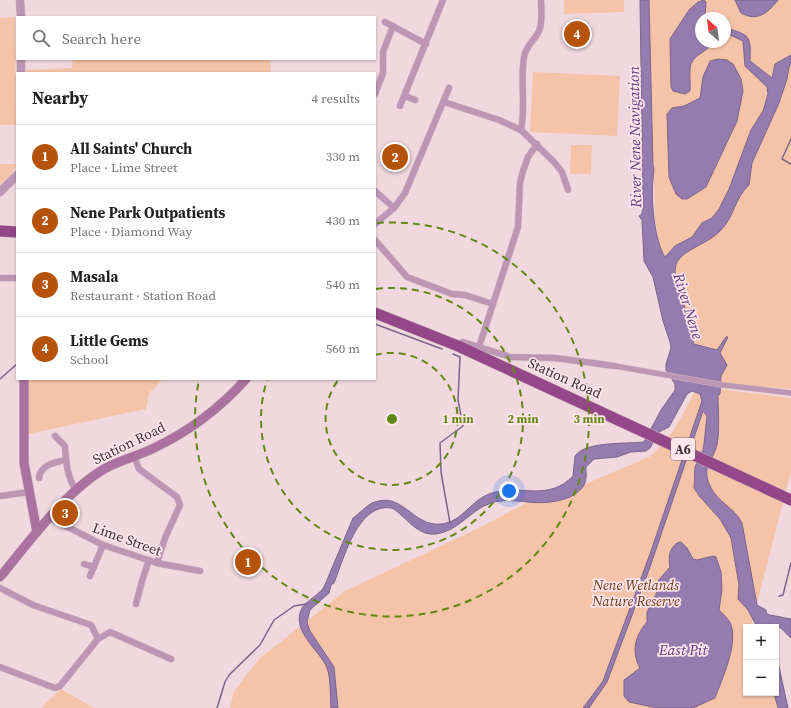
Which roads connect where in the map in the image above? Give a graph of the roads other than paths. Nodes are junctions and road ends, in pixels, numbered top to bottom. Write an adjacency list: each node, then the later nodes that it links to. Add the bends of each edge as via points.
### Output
1 (20, 0): 4 (street)
2 (442, 0): 7 (street)
3 (541, 0): 16 (street, via 540,29 524,56 524,118)
4 (21, 16)
5 (384, 22): 6 (street)
6 (393, 26): 7 (street); 11 (street, via 383,52 382,73)
7 (426, 44): 12 (street)
8 (21, 60): 9 (street)
9 (21, 72)
10 (449, 88): 14 (street)
11 (376, 91)
12 (405, 96): 13 (street); 15 (street)
13 (414, 100)
14 (444, 102): 16 (street); 22 (street, via 405,193)
15 (400, 106)
16 (521, 130): 17 (street)
17 (537, 144): 19 (street, via 562,172); 29 (street, via 528,157 523,171 518,227)
18 (16, 176): 20 (street)
19 (568, 190)
20 (0, 192)
21 (376, 192): 22 (street)
22 (394, 208): 23 (street)
23 (376, 223)
24 (0, 231): 25 (highway)
25 (16, 232)
26 (376, 241): 29 (street, via 407,277 452,294 465,295)
27 (0, 278): 28 (street)
28 (16, 278)
29 (493, 304): 32 (street)
30 (376, 313): 31 (highway, Station Road / A6)
31 (458, 346): 32 (street, Station Road, via 464,342); 44 (highway, Station Road / A6)
32 (479, 348): 33 (street, Station Road, via 510,357 555,358)
33 (615, 366): 36 (street, Station Road, via 723,385)
34 (24, 380): 42 (main road, via 24,464)
35 (245, 380): 38 (main road, Station Road, via 231,397 200,421 174,438)
36 (791, 393)
37 (55, 436): 39 (street, via 65,446)
38 (134, 456): 41 (main road, Station Road, via 103,470); 49 (street, via 139,470 177,497 180,505)
39 (66, 460): 40 (street, via 51,463 39,474); 41 (street, via 72,484)
40 (39, 478)
41 (77, 491): 45 (main road, Station Road)
42 (29, 492): 43 (street); 46 (main road)
43 (0, 496)
44 (791, 500)
45 (50, 518): 46 (main road, Station Road); 47 (street, Lime Street)
46 (37, 532): 54 (main road, Station Road)
47 (103, 545): 48 (street, Lime Street); 51 (street)
48 (149, 560): 49 (street, Lime Street); 56 (street)
49 (157, 563): 52 (street, Lime Street)
50 (84, 564): 51 (street)
51 (94, 567): 53 (street)
52 (200, 571)
53 (90, 576)
54 (0, 577)
55 (0, 588): 57 (street, via 33,604 92,624)
56 (136, 604)
57 (98, 639): 58 (street, via 110,632); 59 (street, via 60,686 55,688)
58 (172, 658)
59 (0, 667)

